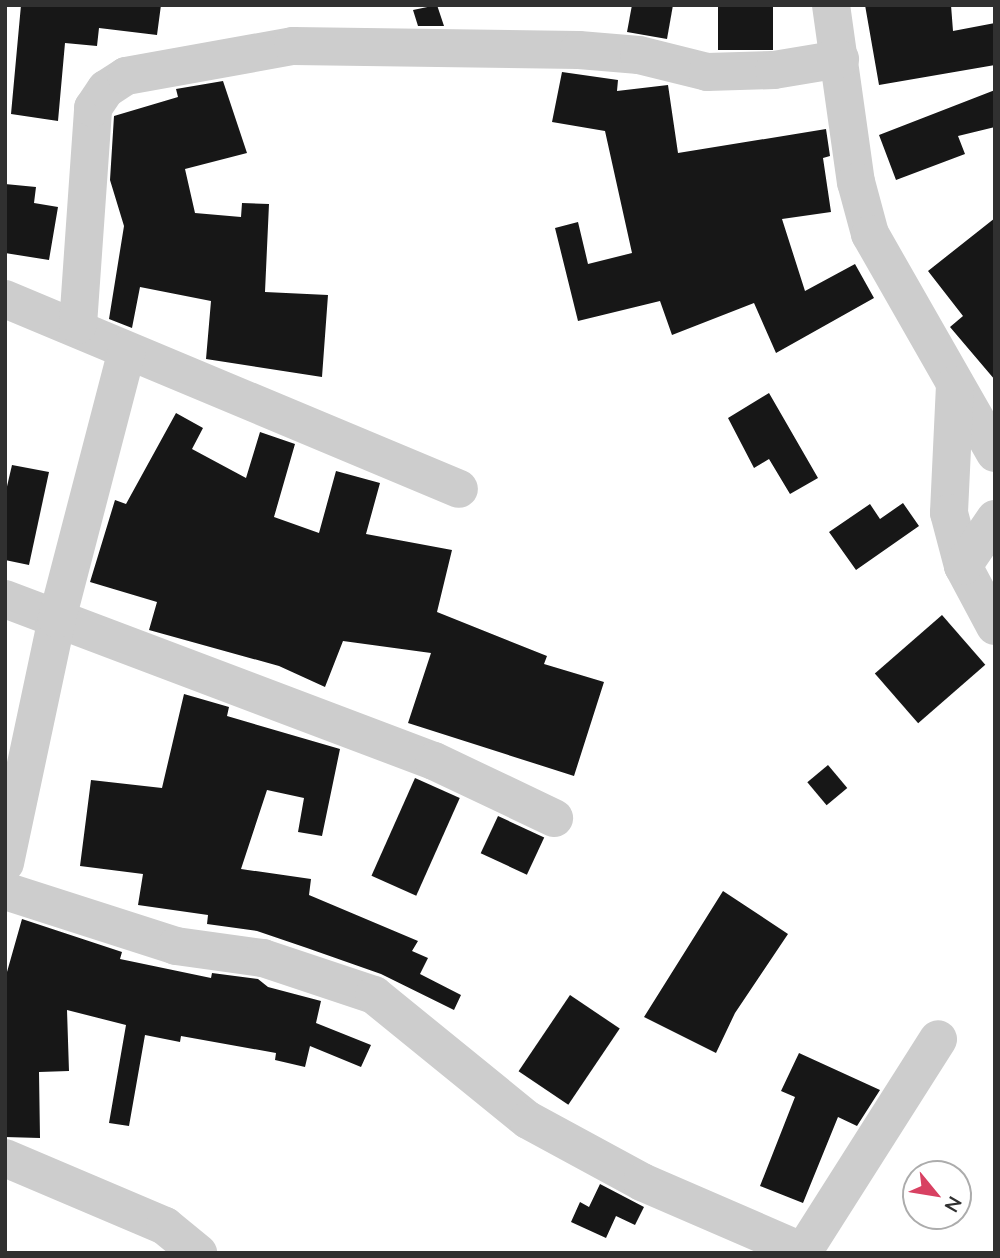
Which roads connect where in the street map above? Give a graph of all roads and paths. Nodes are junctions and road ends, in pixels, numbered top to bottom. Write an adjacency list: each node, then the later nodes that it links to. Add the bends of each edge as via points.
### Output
1 (831, 5): 2 (street)
2 (840, 60): 4 (street, via 774,70 707,72 639,55 579,50 293,46 126,76 106,89 93,108); 6 (street, via 856,182 870,234)
3 (5, 299): 4 (street)
4 (78, 325): 5 (street)
5 (127, 351): 8 (street); 12 (street)
6 (955, 385): 7 (street); 10 (street, via 949,513)
7 (995, 453)
8 (459, 489)
9 (995, 519): 10 (street)
10 (964, 566): 13 (street)
11 (5, 599): 12 (street)
12 (57, 619): 14 (street, via 434,761); 15 (street)
13 (995, 625)
14 (554, 818)
15 (5, 863)
16 (5, 891): 19 (street, via 176,946 263,958 374,995 528,1120 642,1182)
17 (938, 1039): 19 (street)
18 (5, 1158): 20 (street, via 164,1226)
19 (804, 1252)
20 (198, 1253)

